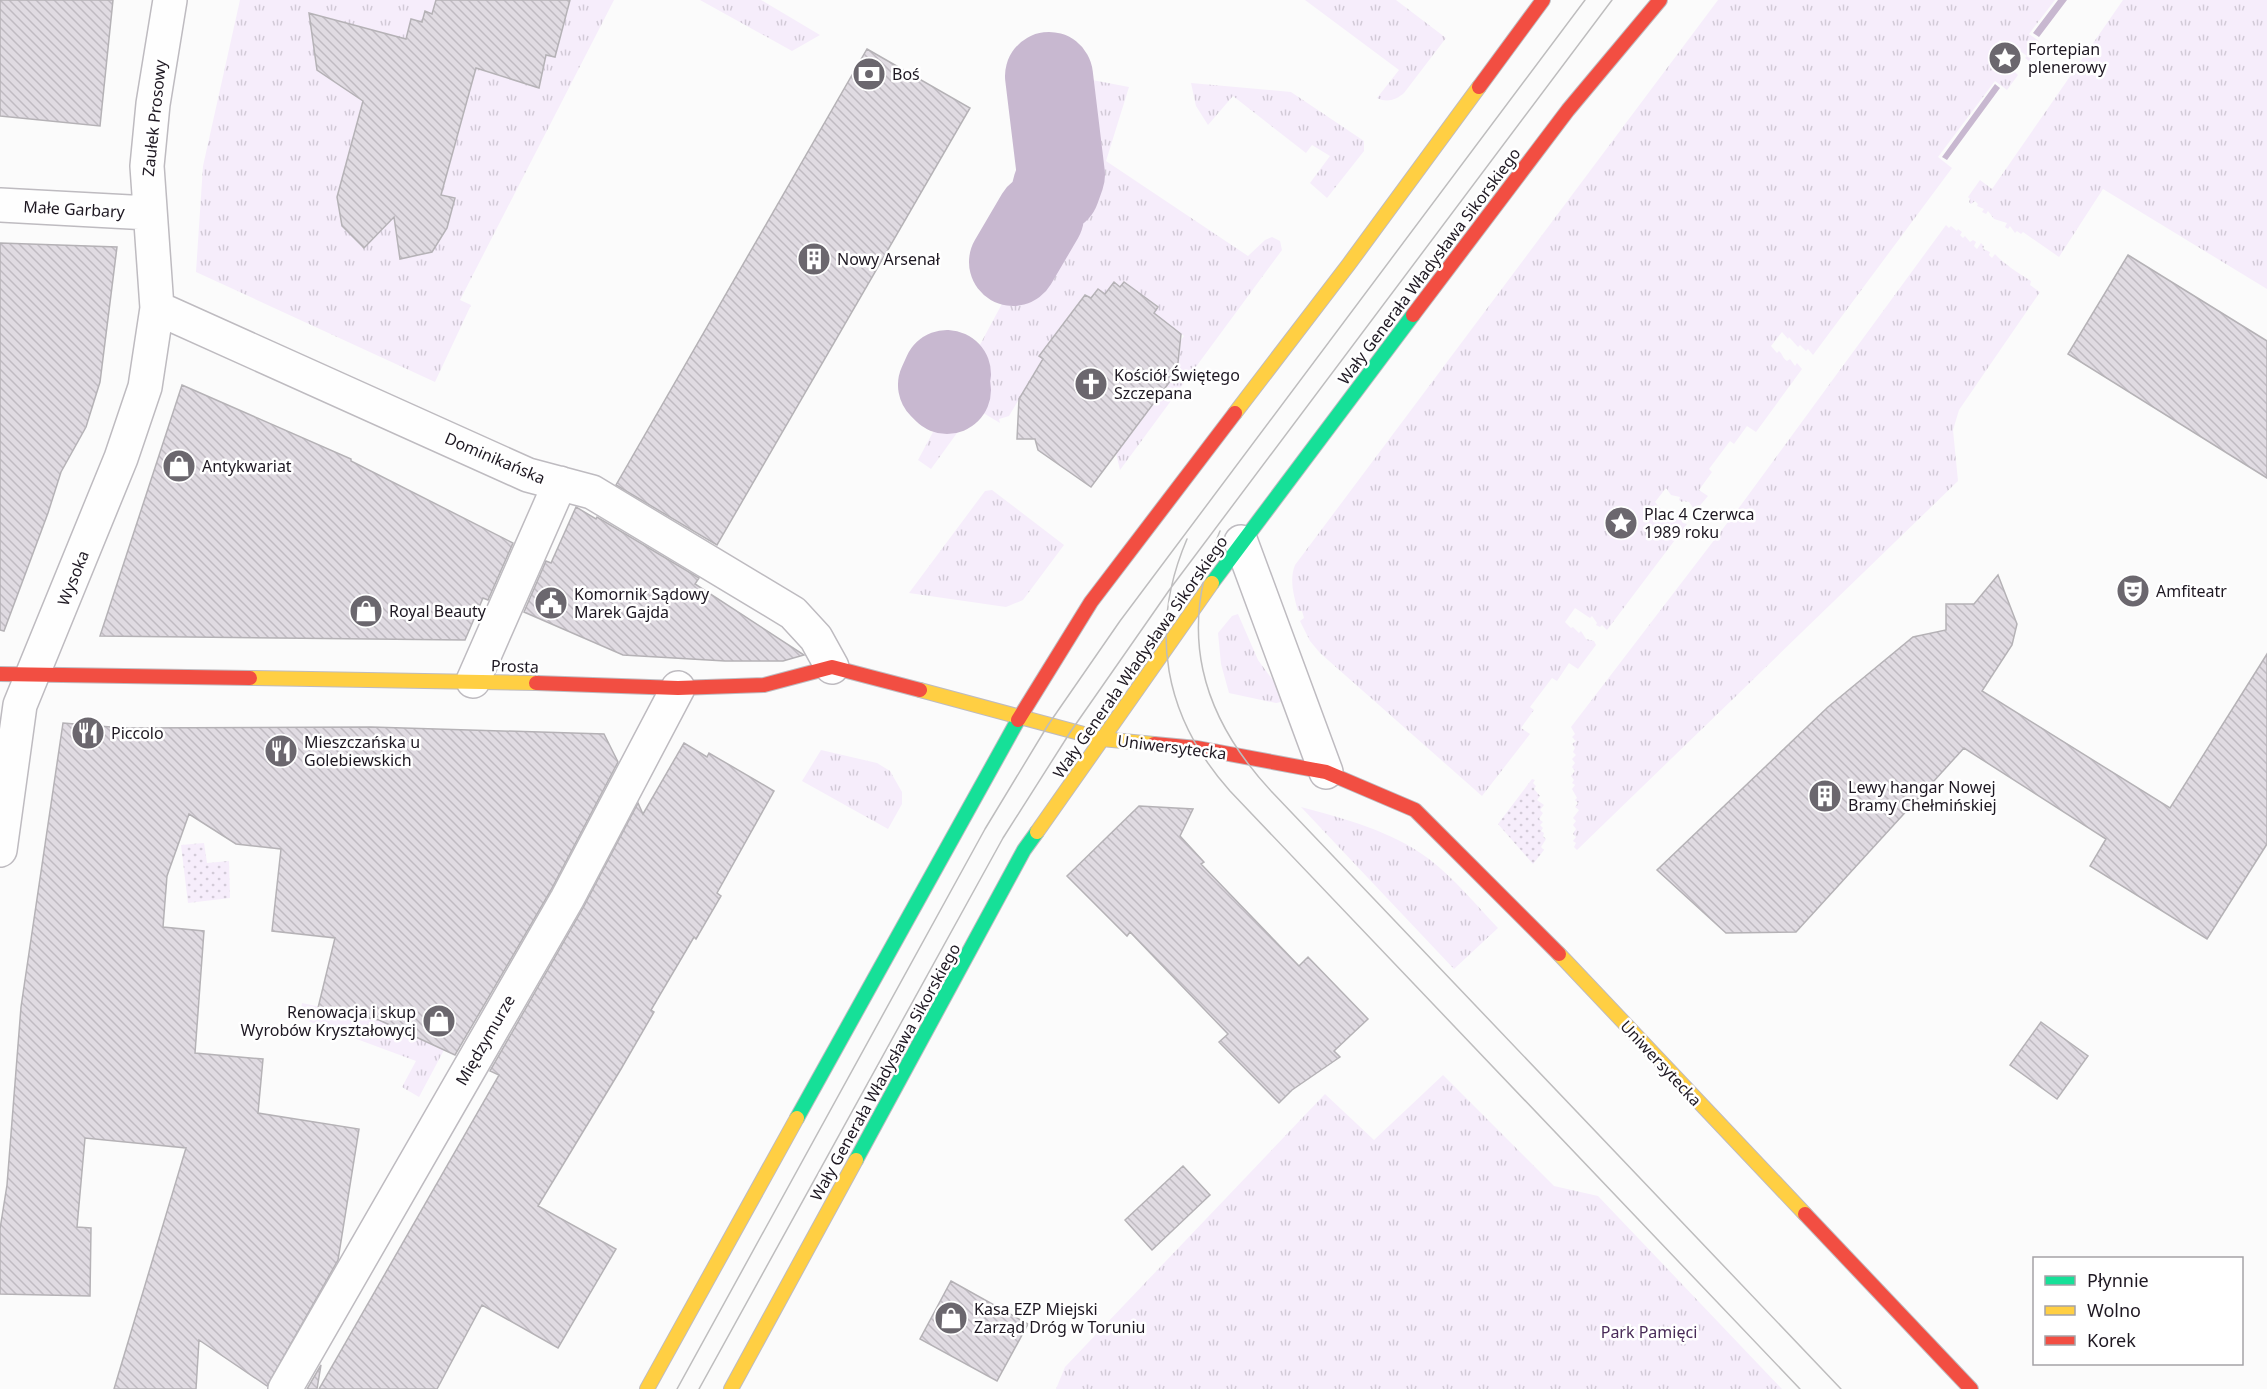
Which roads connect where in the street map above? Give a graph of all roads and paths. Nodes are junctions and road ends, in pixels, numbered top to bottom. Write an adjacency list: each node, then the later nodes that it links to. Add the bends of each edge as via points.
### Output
1 (170, 0): 5 (street, Zaułek Prosowy, via 152,114 147,166)
2 (1543, 0): 14 (street, via 1349,264 1091,602)
3 (1660, 0): 8 (street, Wały Generała Władysława Sikorskiego, via 1568,110)
4 (0, 206): 5 (street, Małe Garbary)
5 (149, 213): 6 (street, Zaułek Prosowy)
6 (157, 308): 7 (street, Dominikańska, via 528,475); 11 (street, Wysoka, via 146,387 122,458)
7 (560, 483): 9 (street, Dominikańska, via 592,492 793,613 816,638); 12 (street)
8 (1240, 542): 15 (street, Wały Generała Władysława Sikorskiego); 16 (street)
9 (832, 667): 13 (street, Prosta, via 764,685); 14 (street)
10 (0, 674): 11 (street, Prosta)
11 (33, 676): 12 (street, Prosta); 17 (street, Wysoka, via 16,726)
12 (473, 681): 13 (street, Prosta)
13 (678, 688): 18 (street, Międzymurze, via 567,899)
14 (1019, 718): 15 (street, Uniwersytecka); 19 (street)
15 (1102, 739): 16 (street, Uniwersytecka, via 1197,748); 20 (street, Wały Generała Władysława Sikorskiego, via 1024,850)
16 (1326, 772): 21 (street, Uniwersytecka, via 1415,810 1531,925)
17 (0, 850)
18 (285, 1389)
19 (647, 1389)
20 (731, 1389)
21 (1971, 1389)

